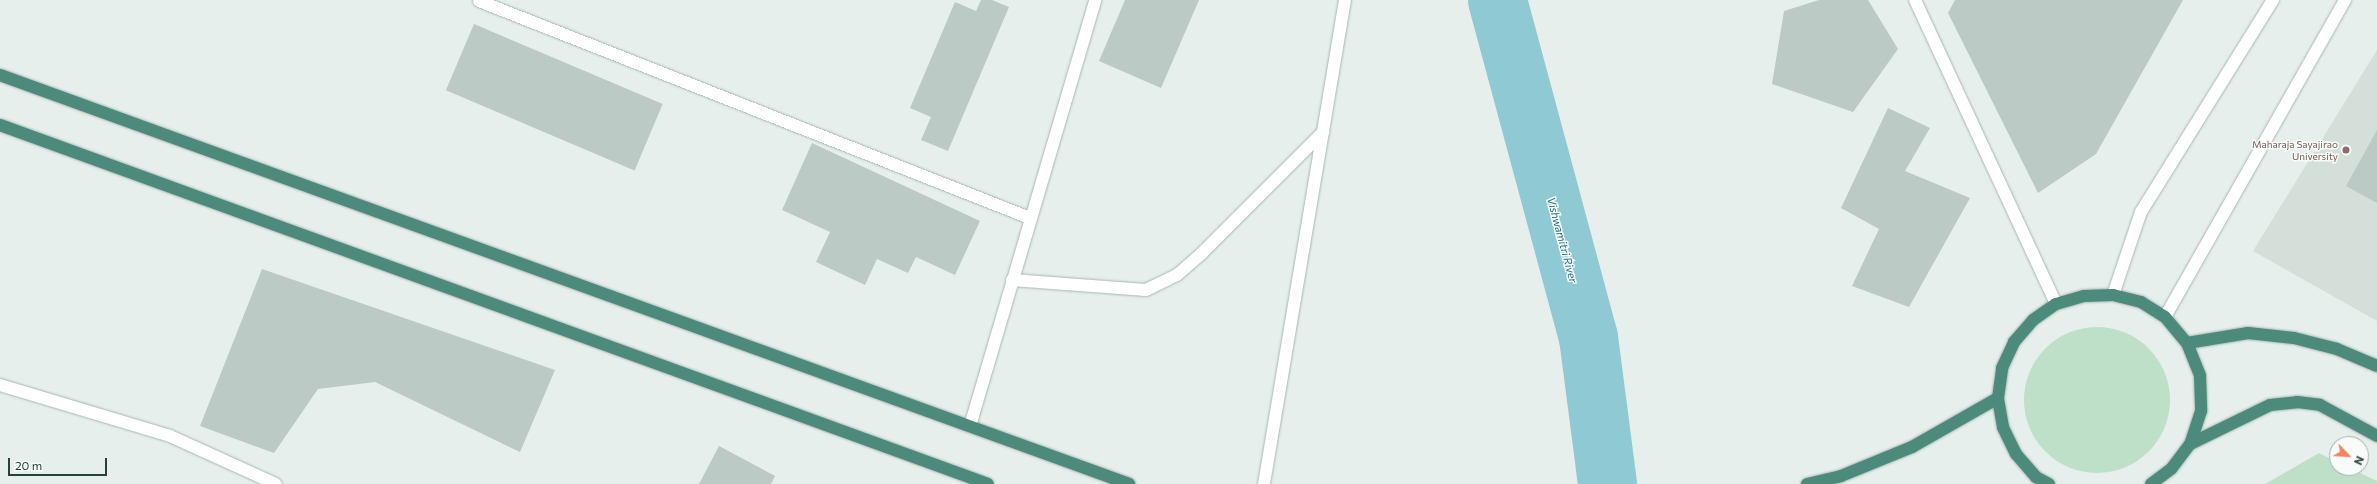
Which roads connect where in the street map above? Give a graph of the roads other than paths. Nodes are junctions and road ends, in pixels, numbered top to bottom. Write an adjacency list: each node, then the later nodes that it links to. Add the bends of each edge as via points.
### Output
1 (1095, 0): 10 (street)
2 (1345, 0): 9 (street)
3 (1915, 0): 13 (street)
4 (2273, 0): 12 (street, via 2141,212)
5 (2345, 0): 14 (street)
6 (479, 1): 10 (street)
7 (0, 75): 19 (highway)
8 (0, 125): 23 (highway)
9 (1323, 132): 11 (street, via 1201,254 1177,275 1146,290); 25 (street)
10 (1030, 218): 11 (street)
11 (1012, 280): 19 (street)
12 (2113, 295): 13 (highway, via 2084,296); 14 (highway, via 2141,302)
13 (2056, 304): 18 (highway, via 2033,320 2014,342 2002,368)
14 (2165, 317): 15 (highway)
15 (2188, 344): 16 (highway, via 2248,333 2294,338 2337,349); 21 (highway, via 2200,376 2201,410)
16 (2377, 366)
17 (0, 384): 22 (street, via 170,436)
18 (1998, 398): 26 (highway, via 1912,447 1841,476); 27 (highway, via 2003,427 2016,454 2036,476)
19 (970, 426): 24 (highway)
20 (2377, 436): 21 (highway, via 2320,405 2297,402 2270,405)
21 (2190, 444): 28 (highway, via 2171,469)
22 (276, 484)
23 (988, 484)
24 (1129, 484)
25 (1264, 484)
26 (1807, 484)
27 (2049, 484)
28 (2151, 484)

